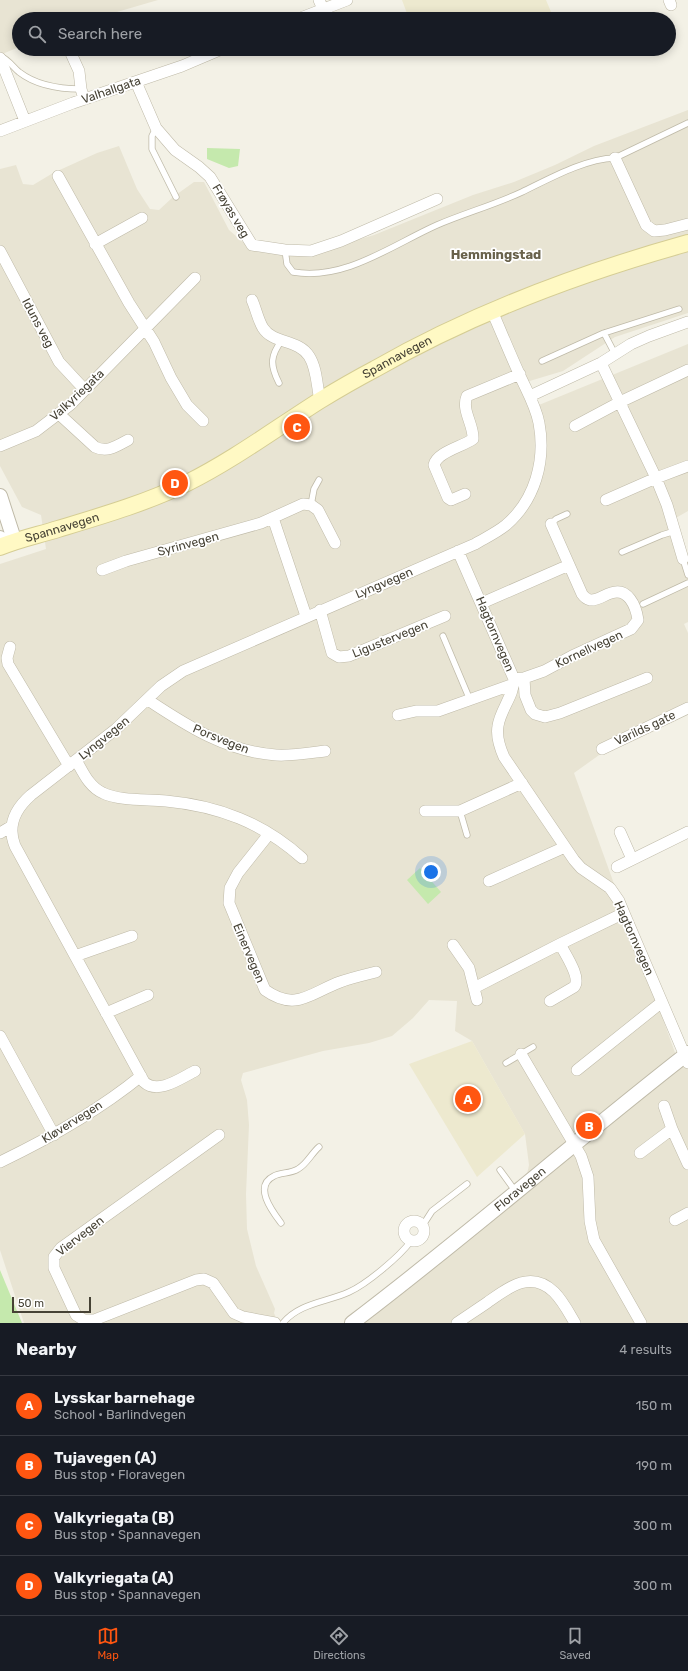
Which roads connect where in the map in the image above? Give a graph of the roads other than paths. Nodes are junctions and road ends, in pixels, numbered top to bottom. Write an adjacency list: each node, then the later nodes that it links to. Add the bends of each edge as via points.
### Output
1 (347, 0): 2 (street)
2 (321, 5): 3 (street)
3 (310, 12)
4 (72, 56): 8 (street, via 79,71)
5 (191, 56): 7 (street, Valhallgata)
6 (0, 57): 8 (lane, via 7,60 20,73 43,84); 9 (street)
7 (136, 82): 8 (street, Valhallgata); 11 (street, Frøyas veg)
8 (82, 94): 9 (street, Valhallgata)
9 (25, 121): 12 (street, Valhallgata)
10 (688, 123): 13 (lane)
11 (156, 128): 15 (lane, via 152,136 152,149); 21 (street, Frøyas veg, via 175,150 210,177 252,245)
12 (0, 131)
13 (615, 158): 18 (street, via 646,225 654,231); 21 (lane, via 603,158 572,169 503,200 435,226 347,267 322,273 293,272 287,264)
14 (58, 176): 20 (street)
15 (176, 197)
16 (437, 199): 21 (street, Frøyas veg, via 341,241 311,251)
17 (142, 218): 20 (street)
18 (688, 224)
19 (688, 243): 26 (main road, Spannavegen, via 605,268)
20 (95, 244): 28 (street)
21 (285, 250)
22 (0, 251): 37 (street, Iduns veg, via 59,362)
23 (195, 278): 28 (street, Valkyriegata)
24 (252, 300): 30 (street, via 264,329)
25 (679, 310): 29 (lane)
26 (492, 311): 35 (street, Lyngvegen); 39 (main road, Spannavegen, via 390,361)
27 (688, 322): 31 (street, via 649,336)
28 (144, 329): 37 (street, Valkyriegata); 42 (street, via 154,342 187,405)
29 (604, 333): 31 (lane); 32 (lane)
30 (282, 340): 36 (lane, via 272,361 272,369); 39 (street, via 305,350 310,358)
31 (615, 354): 33 (street)
32 (542, 361)
33 (601, 363): 38 (street); 40 (street)
34 (688, 370): 40 (street)
35 (520, 374): 38 (street, Lyngvegen); 49 (street, via 467,396 465,406 474,434 473,439 435,460 434,465 448,498 451,500)
36 (279, 383)
37 (85, 390): 41 (street, Valkyriegata)
38 (530, 396): 59 (street, Lyngvegen, via 541,437 541,453 534,486 527,501 505,526)
39 (320, 401): 57 (main road, Spannavegen, via 246,449 188,483 155,498)
40 (620, 402): 43 (street); 47 (street)
41 (59, 414): 44 (street, via 100,450 112,448); 45 (street, Valkyriegata, via 36,431)
42 (203, 421)
43 (575, 426)
44 (128, 440)
45 (0, 446)
46 (688, 466): 47 (street)
47 (656, 478): 51 (street); 56 (street)
48 (319, 480): 52 (lane)
49 (465, 494)
50 (0, 496): 57 (street)
51 (606, 500)
52 (311, 504): 54 (street, Syrinvegen, via 303,504); 58 (street, via 318,510)
53 (567, 514): 55 (lane, Kornellvegen)
54 (273, 518): 63 (street, Syrinvegen, via 248,528 126,561); 69 (street)
55 (551, 524): 62 (street, Kornellvegen)
56 (675, 531): 60 (lane); 61 (street)
57 (4, 540)
58 (335, 543)
59 (458, 551): 66 (street, Hagtornvegen); 68 (street, Lyngvegen)
60 (622, 552)
61 (683, 559): 64 (lane)
62 (568, 565): 66 (street); 74 (street, Kornellvegen, via 586,598 590,600 620,592 633,602 638,620 631,629 544,671)
63 (102, 570)
64 (688, 575)
65 (688, 583): 67 (lane)
66 (482, 603): 74 (street, Hagtornvegen)
67 (643, 604)
68 (320, 610): 69 (street, Lyngvegen); 70 (street, Ligustervegen, via 332,653 339,657 349,656)
69 (306, 616): 75 (street, Lyngvegen, via 183,671)
70 (444, 616)
71 (443, 636): 76 (lane)
72 (10, 648): 81 (street, Lyngvegen, via 8,664)
73 (647, 678): 74 (street, via 545,717 531,710)
74 (517, 680): 76 (street); 82 (street, Hagtornvegen, via 500,719 498,735 504,757)
75 (148, 700): 80 (street, Porsvegen, via 197,730 236,748 277,755); 81 (street, Lyngvegen)
76 (470, 700): 78 (street, via 438,711 416,711)
77 (688, 708): 79 (street, Varilds gate)
78 (398, 715)
79 (602, 749)
80 (325, 751)
81 (73, 763): 85 (street, Lyngvegen, via 22,803 16,811); 89 (street, via 102,793 202,806 234,815)
82 (522, 783): 84 (street); 91 (street, Hagtornvegen)
83 (425, 811): 84 (street)
84 (460, 811): 90 (lane)
85 (12, 826): 88 (street); 100 (street, via 13,840)
86 (620, 832): 93 (street)
87 (688, 832): 93 (street)
88 (0, 833)
89 (269, 834): 92 (street); 101 (street, Einervegen, via 238,873 230,888 229,902 264,990 275,998 292,1001 306,998 339,982)
90 (467, 835)
91 (565, 847): 95 (street); 96 (street, Hagtornvegen, via 581,868 610,888)
92 (302, 858)
93 (632, 859): 94 (street)
94 (617, 867)
95 (489, 881)
96 (624, 913): 98 (street); 106 (street, Hagtornvegen)
97 (132, 936): 100 (street)
98 (560, 944): 102 (street); 105 (street, via 580,982)
99 (453, 945): 102 (street)
100 (75, 956): 107 (street)
101 (376, 972)
102 (478, 987): 104 (street)
103 (148, 995): 107 (street)
104 (477, 1000)
105 (550, 1000)
106 (662, 1002): 112 (street, Hagtornvegen); 114 (street)
107 (106, 1013): 116 (street)
108 (0, 1036): 110 (street)
109 (533, 1047): 111 (lane)
110 (4, 1052): 120 (street)
111 (521, 1054): 113 (lane); 121 (street)
112 (687, 1056): 121 (street, Floravegen)
113 (506, 1063)
114 (577, 1070)
115 (195, 1071): 116 (street, via 157,1087 148,1085)
116 (141, 1076): 120 (street, Kløvervegen)
117 (664, 1106): 118 (street)
118 (672, 1129): 123 (street); 125 (street)
119 (219, 1134): 134 (street, Viervegen, via 61,1248 54,1257 54,1268 76,1315 84,1320 94,1320 204,1279 213,1283)
120 (54, 1135): 124 (street, Kløvervegen)
121 (574, 1143): 128 (street, Floravegen); 140 (street, via 584,1162 588,1177 590,1221 594,1240)
122 (319, 1147): 131 (lane, via 299,1169 274,1176 267,1182 265,1197)
123 (640, 1153)
124 (0, 1162)
125 (688, 1164)
126 (500, 1170): 128 (lane)
127 (467, 1184): 132 (lane, via 432,1211)
128 (516, 1192): 137 (street, Floravegen)
129 (688, 1213): 130 (street)
130 (675, 1220)
131 (281, 1223)
132 (423, 1225): 133 (street, via 425,1231 422,1237 417,1241); 133 (street, via 418,1221 406,1224 404,1230)
133 (410, 1241): 136 (lane, via 404,1250 362,1284 342,1295 303,1308)
134 (240, 1320): 135 (street, Viervegen)
135 (275, 1323)
136 (283, 1323)
137 (352, 1323)
138 (457, 1323): 139 (street, via 507,1288 527,1281 540,1284 554,1293)
139 (575, 1323)
140 (641, 1323)

